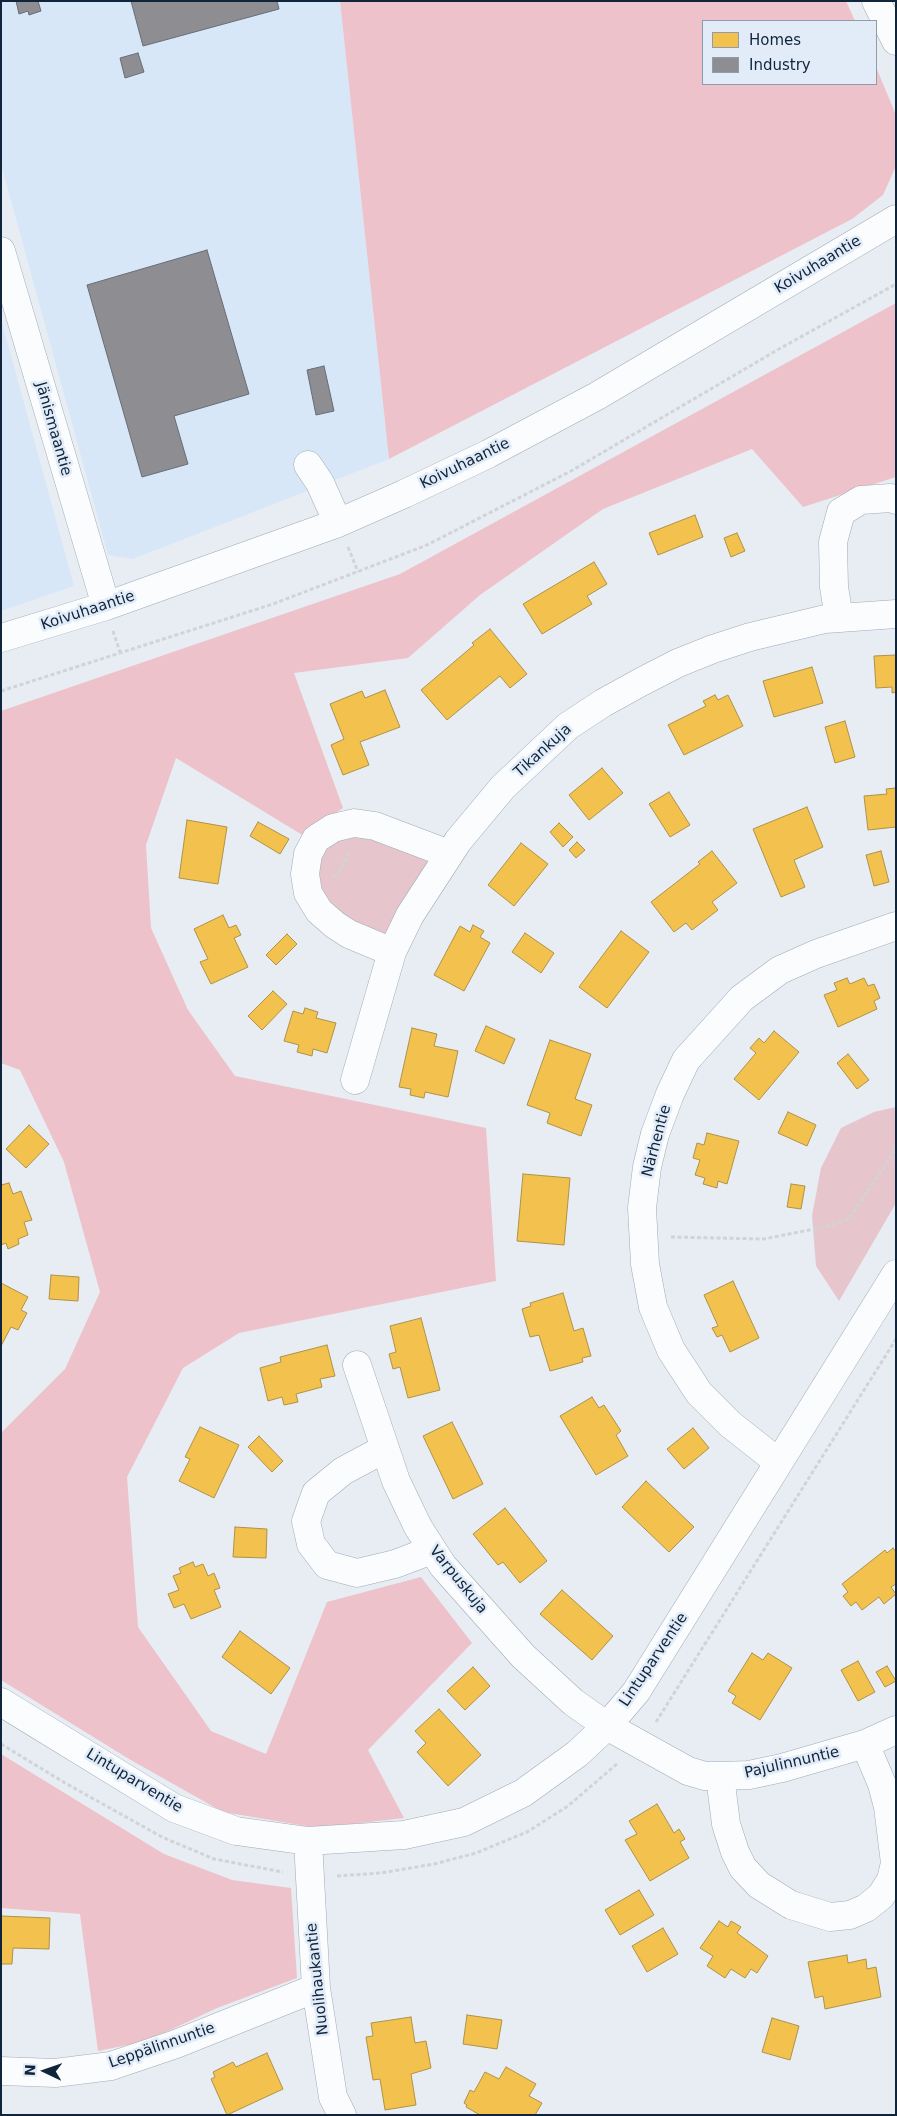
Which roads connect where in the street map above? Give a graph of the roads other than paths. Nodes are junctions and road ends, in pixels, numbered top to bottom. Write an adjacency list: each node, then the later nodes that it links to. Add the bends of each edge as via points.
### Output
1 (896, 219): 5 (street, Koivuhaantie, via 597,396 488,454)
2 (1, 251): 6 (street, Jänismaantie)
3 (308, 464): 5 (street, via 320,482)
4 (896, 500): 8 (street, via 861,500 842,512 833,542)
5 (338, 523): 6 (street, Koivuhaantie)
6 (106, 606): 9 (street, Koivuhaantie)
7 (896, 614): 8 (street, Tikankuja)
8 (838, 618): 10 (street, Tikankuja, via 774,631 713,649 678,663 603,703 568,726 503,786)
9 (1, 638)
10 (449, 854): 12 (street, Tikankuja, via 410,915); 12 (street, via 375,826 354,823 333,828 316,839 308,854 305,874 308,893 319,911 348,934)
11 (896, 926): 17 (street, Närhentie, via 780,970 742,998 686,1060 655,1134 647,1168 642,1208 645,1264 653,1306 672,1350 699,1393 730,1424)
12 (392, 952): 13 (street, Tikankuja)
13 (355, 1080)
14 (896, 1274): 17 (street, Lintuparventie)
15 (357, 1365): 16 (street, Varpuskuja)
16 (384, 1449): 18 (street, Varpuskuja, via 418,1527); 18 (street, via 343,1471 316,1493 306,1522 310,1544 327,1565 358,1572 395,1564)
17 (778, 1462): 20 (street, Lintuparventie, via 636,1692)
18 (432, 1550): 20 (street, Varpuskuja, via 523,1656 573,1702)
19 (1, 1702): 24 (street, Lintuparventie, via 174,1808 236,1831)
20 (607, 1726): 23 (street, Pajulinnuntie, via 688,1771); 24 (street, Lintuparventie, via 524,1793 464,1822 404,1836)
21 (896, 1730): 22 (street, Pajulinnuntie)
22 (865, 1744): 23 (street, Pajulinnuntie, via 782,1768 749,1775); 23 (street, via 888,1807 895,1863 891,1880 881,1896 850,1915 830,1917 791,1906 748,1874 735,1852 726,1824)
23 (720, 1776)
24 (308, 1841): 25 (street, Nuolihaukantie)
25 (316, 1988): 26 (street, Leppälinnuntie, via 176,2044 111,2066 55,2073); 27 (street, Nuolihaukantie, via 332,2097)
26 (1, 2071)
27 (342, 2115)

